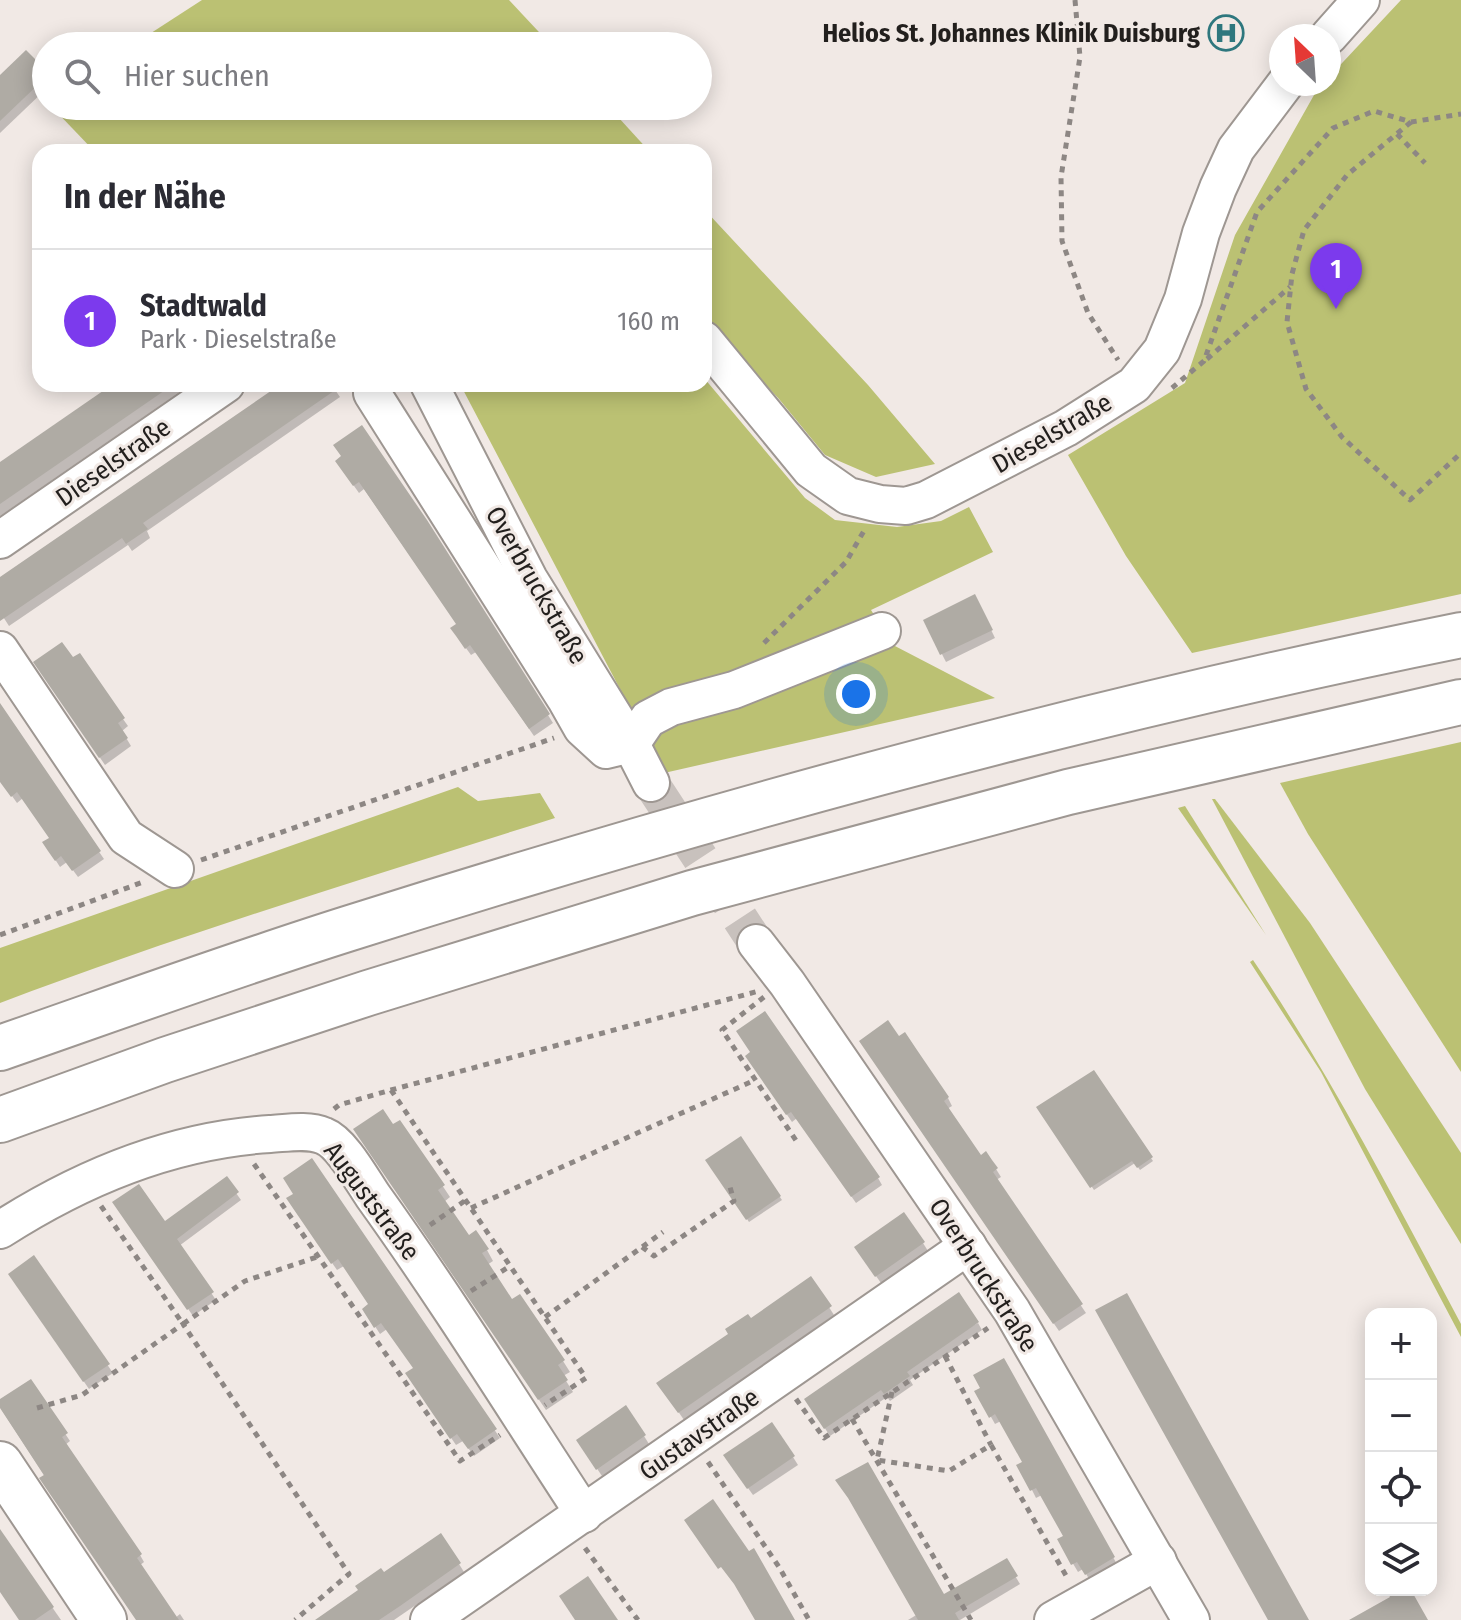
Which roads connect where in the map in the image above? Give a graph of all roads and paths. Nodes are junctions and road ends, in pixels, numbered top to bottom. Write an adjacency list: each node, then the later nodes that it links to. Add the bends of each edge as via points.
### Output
1 (1075, 0): 12 (path, via 1080,57 1061,177 1062,241 1088,313)
2 (1361, 0): 3 (street)
3 (1340, 24)
4 (1276, 96): 12 (street, Dieselstraße, via 1236,149 1162,350)
5 (1461, 114): 6 (path)
6 (1411, 122): 7 (path); 11 (path, via 1374,111 1333,128 1257,212)
7 (1397, 134): 8 (path); 9 (path, via 1347,175 1304,230)
8 (1425, 163)
9 (1290, 286): 11 (path); 16 (path, via 1287,322 1306,389 1342,437 1410,500)
10 (712, 350): 17 (street, Dieselstraße, via 811,470 848,496)
11 (1204, 361): 12 (path, via 1168,392)
12 (1134, 385): 17 (street, Dieselstraße, via 951,489 906,506)
13 (214, 392): 18 (street, Dieselstraße)
14 (433, 392): 25 (street, Overbruckstraße, via 529,579)
15 (372, 393): 24 (street)
16 (1461, 453)
17 (880, 504): 21 (path, via 846,562)
18 (0, 540)
19 (882, 631): 25 (street, via 734,690 671,707 648,719)
20 (1461, 635): 31 (main road, via 1038,730 632,841 344,930)
21 (755, 649)
22 (0, 650): 27 (street, via 126,837)
23 (1443, 705): 34 (main road, via 1068,792 692,893 296,1017)
24 (582, 728): 25 (street, via 606,750); 27 (path)
25 (631, 744): 26 (street, Overbruckstraße)
26 (651, 783)
27 (175, 869): 28 (path)
28 (0, 935)
29 (756, 943): 30 (street, Overbruckstraße)
30 (780, 986): 32 (path, via 722,1030); 33 (path); 45 (street, Overbruckstraße)
31 (0, 1048)
32 (755, 1080): 37 (path); 41 (path)
33 (391, 1090): 35 (path, via 339,1105); 40 (path)
34 (0, 1120)
35 (303, 1132): 36 (street, Auguststraße); 44 (street, Auguststraße, via 325,1136 339,1149)
36 (235, 1136): 38 (street, Auguststraße, via 151,1155); 47 (path)
37 (797, 1142)
38 (86, 1183): 42 (street, Auguststraße); 52 (path)
39 (730, 1187): 46 (path, via 734,1201 654,1256)
40 (466, 1200): 41 (path); 44 (path)
41 (471, 1208): 48 (path)
42 (0, 1230)
43 (663, 1232): 46 (path)
44 (406, 1242): 49 (street, Auguststraße)
45 (968, 1246): 50 (street, Overbruckstraße); 54 (street, Gustavstraße)
46 (642, 1247): 51 (path)
47 (317, 1257): 52 (path, via 245,1281); 58 (path, via 460,1461)
48 (510, 1266): 49 (path); 51 (path)
49 (448, 1306): 58 (street, Auguststraße)
50 (1012, 1311): 53 (path); 64 (street, Overbruckstraße)
51 (545, 1317): 58 (path, via 586,1378)
52 (183, 1324): 56 (path, via 82,1395); 67 (path, via 349,1574)
53 (945, 1356): 55 (path); 60 (path)
54 (781, 1377): 57 (path, via 824,1438); 59 (street, Gustavstraße)
55 (892, 1392): 57 (path); 61 (path)
56 (37, 1408)
57 (852, 1419): 61 (path)
58 (523, 1420): 63 (street, Auguststraße)
59 (692, 1438): 63 (street, Gustavstraße); 70 (path)
60 (991, 1445): 61 (path, via 949,1471); 65 (path)
61 (877, 1460): 71 (path)
62 (0, 1464): 66 (main road)
63 (576, 1519): 68 (street, Gustavstraße); 69 (path)
64 (1158, 1561): 65 (street); 72 (street, Overbruckstraße)
65 (1067, 1612)
66 (104, 1620)
67 (295, 1620)
68 (429, 1620)
69 (638, 1620)
70 (809, 1620)
71 (971, 1620)
72 (1191, 1620)

